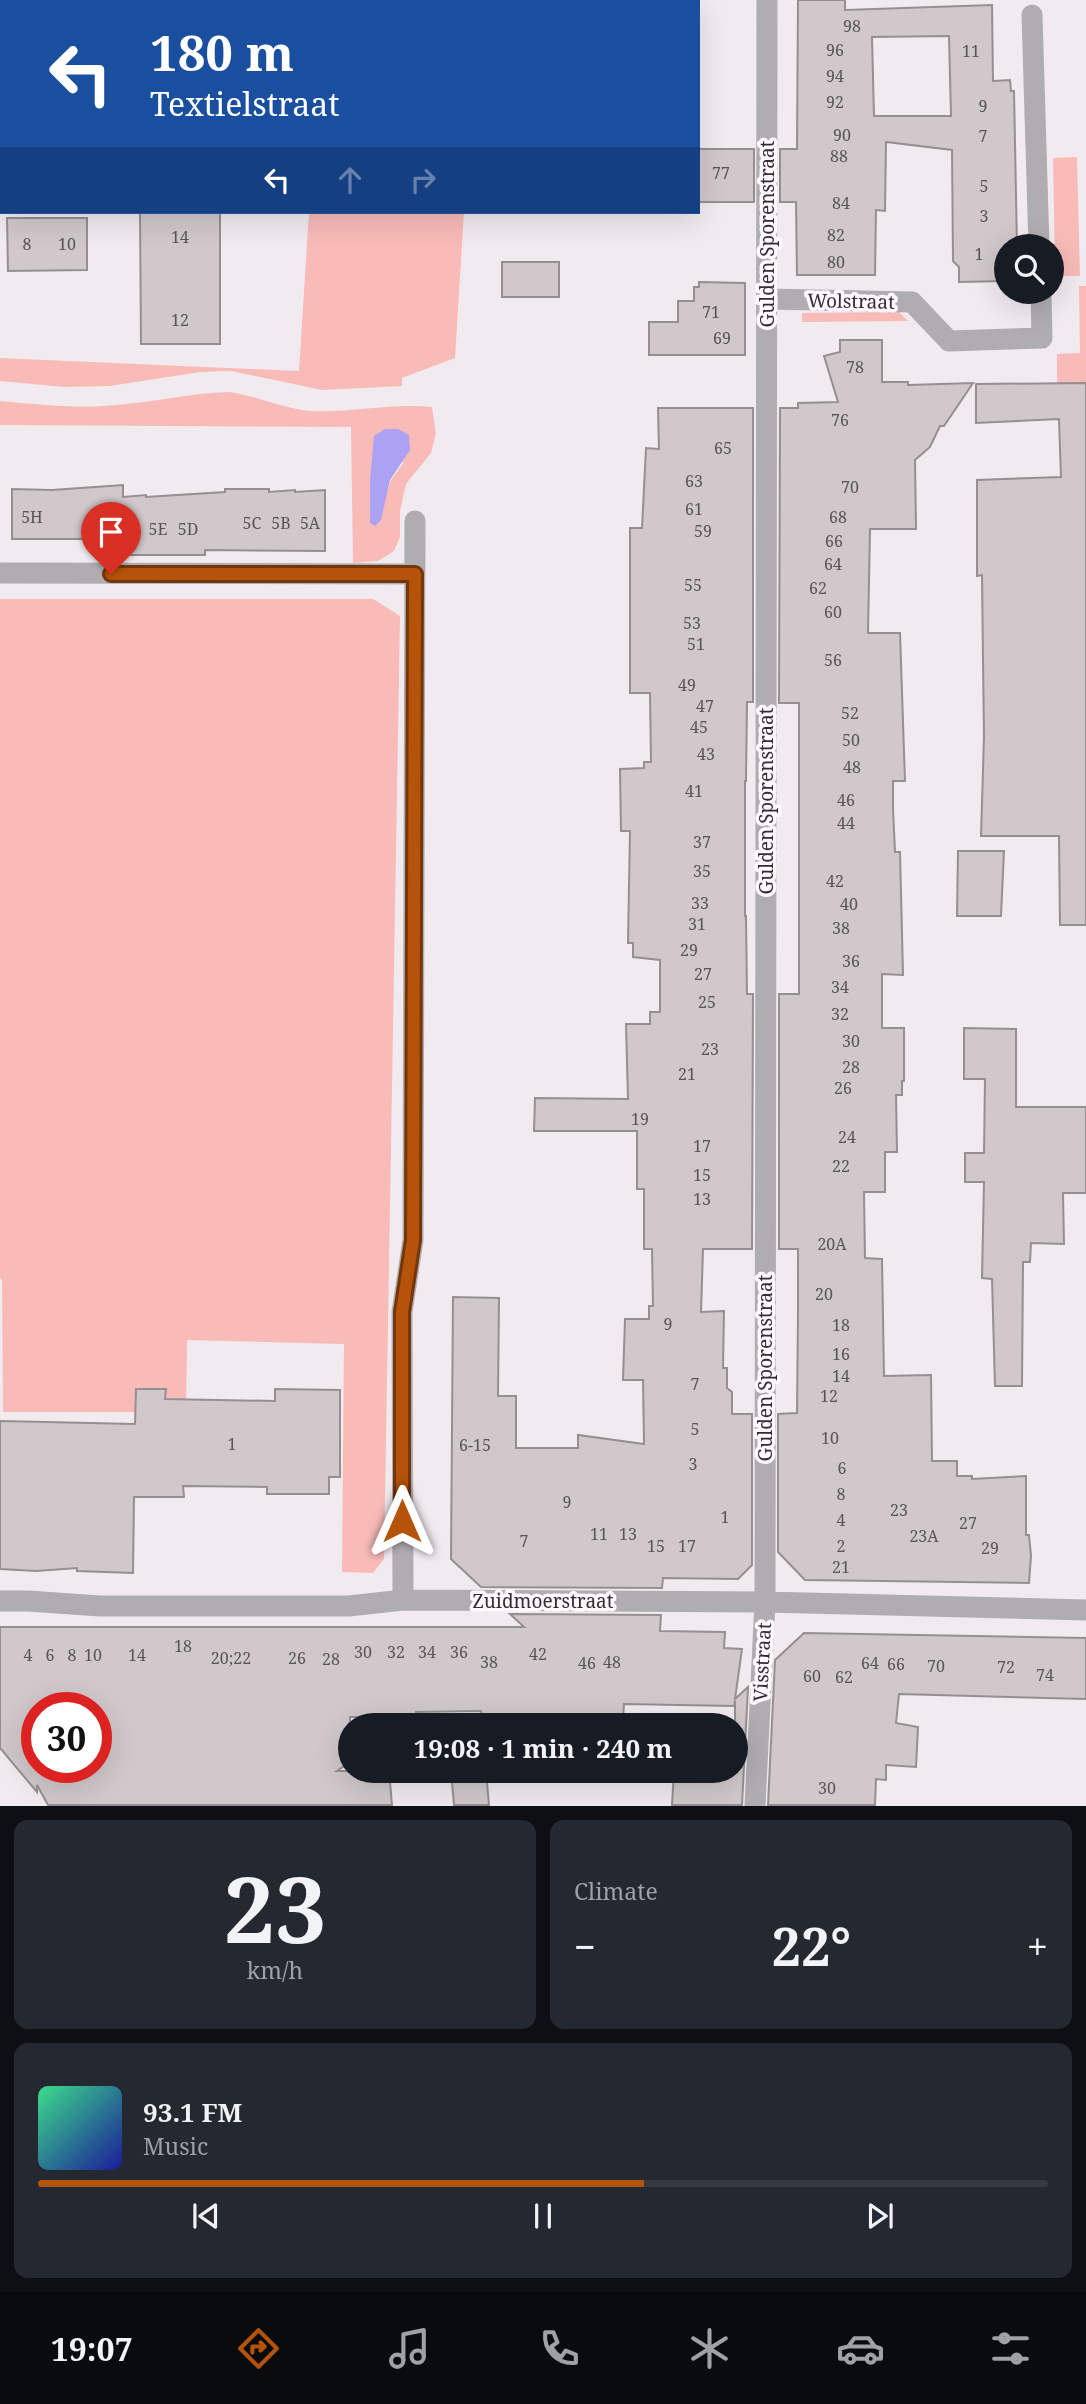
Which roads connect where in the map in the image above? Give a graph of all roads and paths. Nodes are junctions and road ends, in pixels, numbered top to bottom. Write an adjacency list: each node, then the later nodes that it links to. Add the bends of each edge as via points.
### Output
1 (767, 0): 4 (street, Gulden Sporenstraat)
2 (1032, 15): 3 (street)
3 (1039, 234)
4 (766, 299): 5 (street, Wolstraat, via 912,302 948,341 1042,338); 11 (street, Gulden Sporenstraat)
5 (1041, 304)
6 (415, 521): 8 (street)
7 (0, 573): 8 (street)
8 (415, 574): 9 (street, via 413,1227 402,1312)
9 (403, 1600): 10 (street, Zuidmoerstraat, via 349,1606 100,1606); 11 (street, Zuidmoerstraat)
10 (0, 1601)
11 (765, 1602): 12 (street, Zuidmoerstraat); 13 (street, Visstraat)
12 (1086, 1610)
13 (755, 1805)

